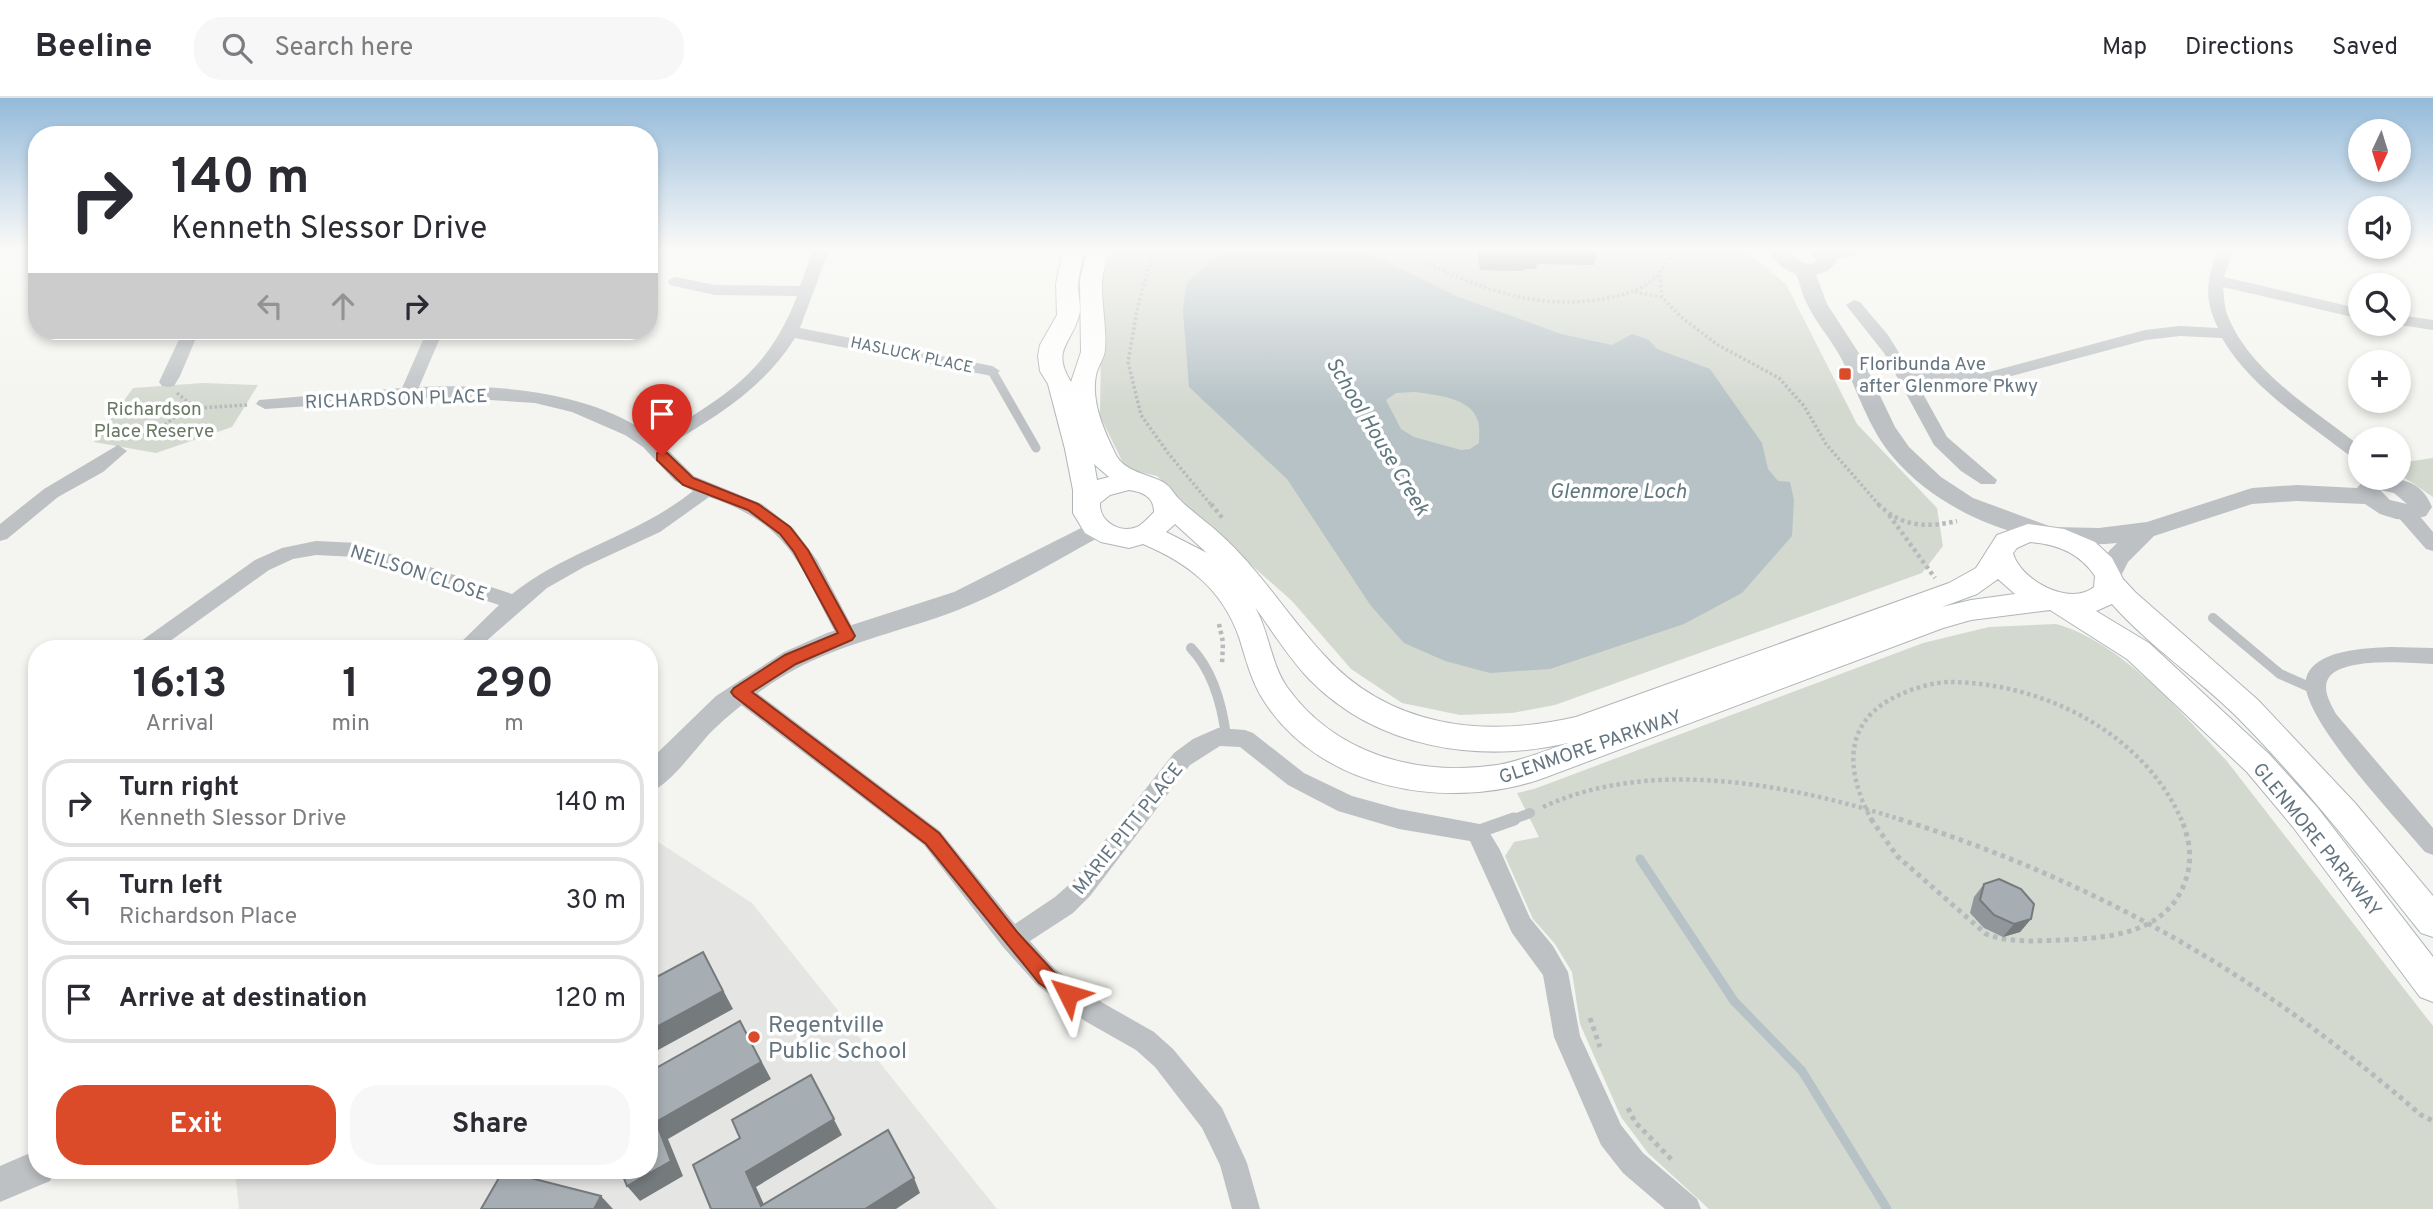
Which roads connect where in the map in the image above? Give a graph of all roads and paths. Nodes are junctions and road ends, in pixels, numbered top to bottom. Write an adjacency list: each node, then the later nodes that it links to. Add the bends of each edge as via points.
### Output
1 (801, 302): 14 (street)
2 (1068, 302): 39 (main road, via 1068,315 1050,356 1078,449)
3 (1091, 302): 31 (main road, via 1093,352 1082,392 1104,459)
4 (1528, 302): 5 (path)
5 (1600, 302)
6 (1667, 302): 38 (path, via 1718,345 1779,378 1804,406 1826,444)
7 (1816, 302): 36 (street, via 1851,358 1888,434 1921,471)
8 (2216, 302): 15 (street)
9 (2309, 302): 11 (street)
10 (1854, 304): 19 (street)
11 (2348, 311)
12 (2411, 322): 13 (street)
13 (2433, 325)
14 (790, 332): 18 (street, HASLUCK PLACE); 26 (street, via 774,359 752,382)
15 (2228, 332): 19 (street, via 2145,335 1989,377); 27 (street, via 2272,386)
16 (186, 340): 20 (street)
17 (431, 340): 21 (street)
18 (992, 371): 28 (lane)
19 (1906, 377): 30 (street, via 1942,444)
20 (168, 382): 22 (path)
21 (407, 395): 23 (street, RICHARDSON PLACE); 26 (street, RICHARDSON PLACE, via 479,393 553,402 600,416)
22 (189, 403): 24 (path, via 199,402); 25 (path, via 182,405)
23 (265, 404): 24 (path)
24 (199, 408): 25 (path)
25 (178, 415): 29 (path, via 157,430 103,448)
26 (654, 446): 32 (street, RICHARDSON PLACE, via 682,477)
27 (2348, 446)
28 (1036, 448)
29 (118, 451): 41 (street, via 51,493)
30 (1988, 480)
31 (1129, 481): 35 (main road, via 1156,488); 39 (main road, via 1102,487 1091,496)
32 (706, 489): 49 (street, via 665,521 569,566); 51 (street, RICHARDSON PLACE, via 753,507 785,530)
33 (2348, 489): 40 (street, via 2250,497)
34 (2381, 490): 37 (street, via 2390,509)
35 (1169, 505): 42 (main road, via 1162,524); 56 (main road, GLENMORE PARKWAY, via 1215,543 1254,585 1331,683 1375,712 1417,729 1485,741 1543,738)
36 (1971, 510): 38 (path, via 1931,527); 43 (street); 45 (street)
37 (2405, 512): 44 (street)
38 (1889, 515): 47 (path, via 1936,580)
39 (1090, 517): 42 (main road, via 1109,536); 51 (street, via 962,598)
40 (2146, 530): 43 (street, via 2094,538); 46 (street, via 2118,557)
41 (0, 534)
42 (1145, 534): 56 (main road, GLENMORE PARKWAY, via 1194,556 1224,582 1252,632 1268,679 1298,721 1339,752 1396,775 1440,782 1500,779 1530,771)
43 (2049, 534): 45 (main road, via 2015,536 2004,541); 46 (main road, GLENMORE PARKWAY, via 2089,552)
44 (2433, 544)
45 (1999, 552): 47 (main road, GLENMORE PARKWAY, via 1987,575); 48 (main road, via 2008,575 2032,593)
46 (2110, 579): 48 (main road, via 2107,591 2089,603); 65 (main road, GLENMORE PARKWAY, via 2145,620 2246,707 2299,761)
47 (1952, 593): 56 (main road, GLENMORE PARKWAY)
48 (2053, 601): 56 (main road, GLENMORE PARKWAY, via 1971,610); 68 (main road, GLENMORE PARKWAY, via 2138,651 2258,763)
49 (513, 602): 52 (street, NEILSON CLOSE, via 357,550 316,548 262,565); 53 (street)
50 (2213, 618): 57 (lane, via 2280,674)
51 (847, 636): 58 (street, via 791,659)
52 (157, 640)
53 (473, 640)
54 (1191, 648): 59 (lane, via 1202,662 1225,717)
55 (2433, 656): 57 (street, via 2377,653 2334,662 2316,678)
56 (1724, 687)
57 (2314, 689): 64 (street, via 2328,720)
58 (740, 692): 60 (street, via 686,739); 67 (street, via 925,831)
59 (1226, 736): 63 (street, via 1245,739 1296,779 1346,804 1399,819); 67 (street, MARIE PITT PLACE, via 1210,740 1182,759 1081,888)
60 (658, 771)
61 (1863, 808): 62 (path, via 1753,786 1688,779 1603,788 1557,799); 66 (path, via 1980,846); 66 (path, via 1892,850 1994,938 2103,938); 66 (path, via 1850,760 1863,720 1878,704 1921,685 1948,682 1977,682 2039,696 2126,746 2150,769 2182,819 2190,868 2183,891)
62 (1530, 813): 63 (lane)
63 (1477, 832): 77 (street, via 1521,925 1555,972 1567,1037 1611,1135 1633,1163)
64 (2433, 845)
65 (2433, 922)
66 (2151, 924): 72 (path, via 2211,958 2323,1034)
67 (1012, 939): 76 (street, via 1046,977 1145,1041 1180,1076 1223,1139)
68 (2433, 985)
69 (1587, 1005): 70 (path)
70 (1603, 1057)
71 (1625, 1101): 73 (path, via 1635,1122)
72 (2433, 1121)
73 (1680, 1167)
74 (28, 1172): 75 (street)
75 (0, 1184)
76 (1246, 1209)
77 (1687, 1209)

